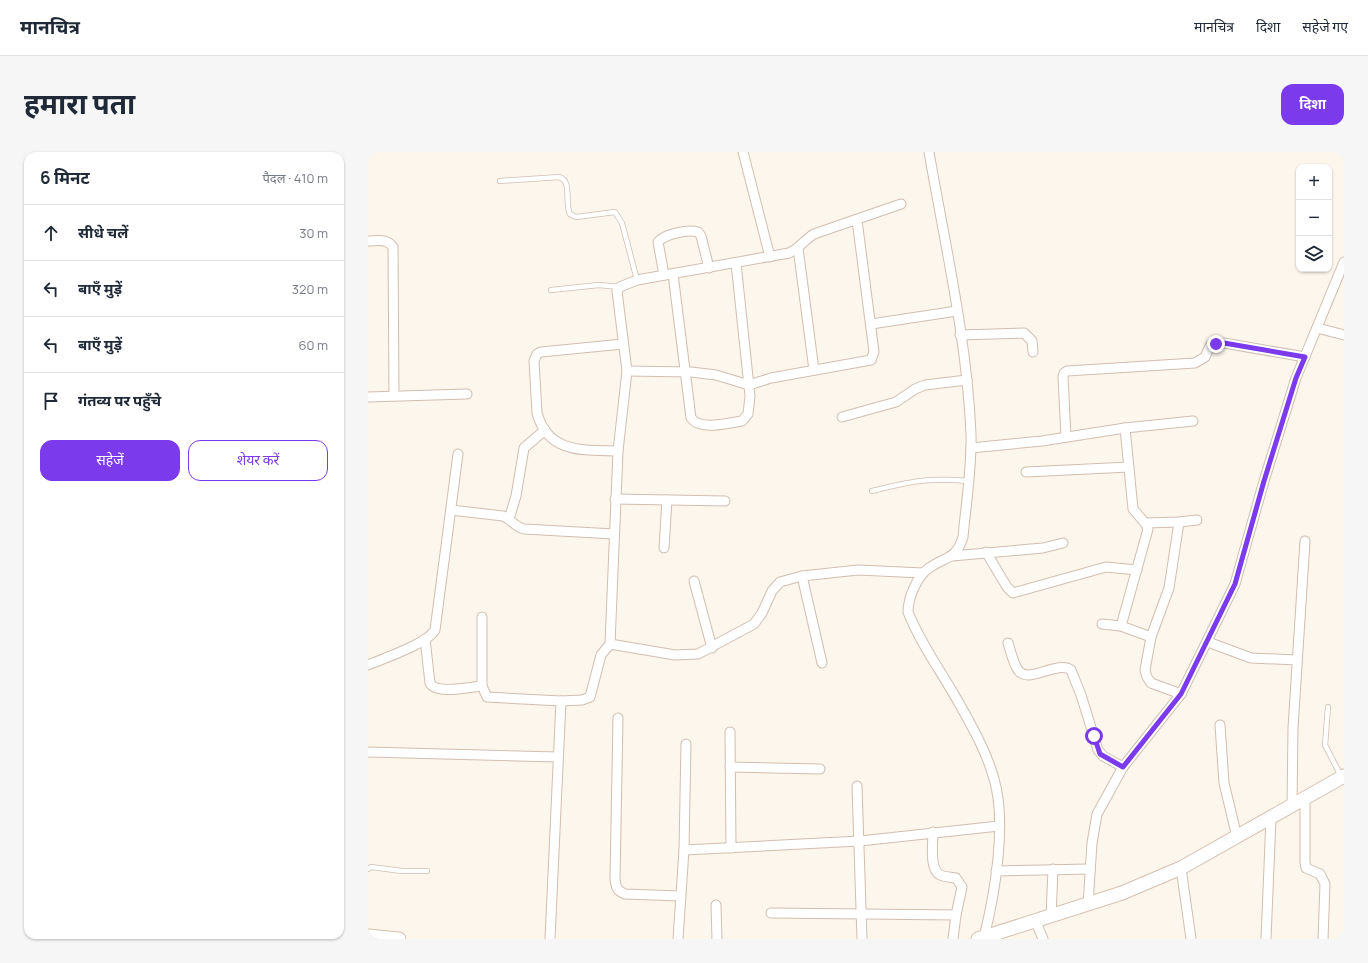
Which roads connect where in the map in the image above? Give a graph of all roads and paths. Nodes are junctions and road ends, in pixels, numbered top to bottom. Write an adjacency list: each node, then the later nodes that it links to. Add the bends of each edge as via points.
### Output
1 (743, 152): 8 (street)
2 (929, 152): 17 (street)
3 (500, 181): 13 (lane, via 563,178 570,214 576,217 615,212 622,223)
4 (901, 204): 5 (street)
5 (857, 220): 7 (street, via 814,234 804,240); 18 (street)
6 (368, 241): 31 (street, via 390,242 393,247)
7 (798, 248): 8 (street); 25 (street)
8 (770, 258): 10 (street)
9 (1344, 262): 14 (street)
10 (736, 263): 11 (street); 29 (street)
11 (709, 268): 12 (street); 12 (street, via 701,236 698,232 688,231 664,237 658,242)
12 (668, 275): 13 (street); 27 (street)
13 (637, 280): 15 (street)
14 (1340, 285): 19 (street)
15 (620, 287): 16 (lane, via 599,285); 22 (street, via 617,297)
16 (551, 290)
17 (957, 311): 18 (street); 20 (street)
18 (871, 324): 25 (street, via 874,352 871,360)
19 (1317, 328): 21 (street); 24 (street)
20 (960, 335): 23 (street, via 1024,333 1032,341); 28 (street)
21 (1344, 335)
22 (623, 344): 26 (street); 36 (street, via 537,354 534,361 537,413)
23 (1033, 352)
24 (1305, 357): 37 (street, via 1224,343 1210,346 1205,357 1195,363 1064,372 1062,378); 68 (street, via 1264,481 1235,584)
25 (814, 370): 29 (street)
26 (627, 371): 27 (street); 39 (street)
27 (684, 371): 29 (street); 29 (street, via 691,418 695,423 702,425 742,421 746,418)
28 (967, 380): 33 (street, via 925,385 896,402); 38 (street)
29 (749, 385)
30 (467, 394): 31 (street)
31 (394, 396): 32 (street)
32 (368, 397)
33 (842, 417)
34 (1193, 421): 35 (street)
35 (1125, 428): 37 (street); 41 (street)
36 (545, 430): 39 (street, via 556,443 564,446 581,450); 49 (street, via 524,448 516,496)
37 (1066, 437): 38 (street)
38 (971, 448): 43 (street)
39 (618, 451): 45 (street)
40 (458, 454): 48 (street)
41 (1129, 467): 42 (street); 51 (street, via 1133,509)
42 (1026, 472)
43 (968, 481): 44 (lane, via 925,479); 58 (street, via 963,537 958,550)
44 (872, 491)
45 (615, 499): 46 (street); 53 (street)
46 (667, 500): 47 (street); 56 (street)
47 (725, 501)
48 (451, 510): 49 (street); 67 (street, via 435,630)
49 (509, 518): 53 (street, via 524,530)
50 (1197, 520): 52 (street)
51 (1145, 522): 52 (street); 59 (street, via 1147,534)
52 (1179, 522): 66 (street, via 1169,588)
53 (614, 534): 70 (street)
54 (1305, 541): 72 (street)
55 (1063, 543): 57 (street, via 1043,548)
56 (664, 548)
57 (986, 552): 58 (street); 59 (street, via 1006,587 1013,593 1106,567)
58 (952, 556): 60 (street)
59 (1137, 570): 65 (street)
60 (923, 573): 61 (street, via 858,570); 93 (street, via 908,604 908,612 985,752 997,791)
61 (802, 576): 71 (street, via 780,582 772,591 766,607 754,624); 73 (street)
62 (694, 581): 71 (street)
63 (482, 617): 75 (street)
64 (1102, 624): 65 (street)
65 (1121, 626): 66 (street)
66 (1151, 637): 76 (street, via 1145,670 1147,677 1151,683 1159,687)
67 (425, 639): 74 (street); 75 (street, via 432,687 437,690)
68 (1208, 642): 72 (street, via 1251,658); 76 (street)
69 (1008, 643): 86 (street, via 1017,669 1022,674 1030,675 1063,667 1071,670 1098,750 1103,756)
70 (610, 644): 71 (street, via 686,655 698,654); 77 (street, via 600,654 590,697)
71 (712, 648)
72 (1297, 660): 91 (street, via 1292,728)
73 (822, 663)
74 (368, 665)
75 (482, 686): 77 (street, via 490,699)
76 (1181, 694): 86 (street)
77 (561, 701): 84 (street)
78 (1328, 707): 88 (lane, via 1325,745)
79 (618, 718): 105 (street, via 616,888 625,894)
80 (1220, 725): 95 (street, via 1224,784)
81 (730, 732): 85 (street)
82 (686, 744): 98 (street)
83 (368, 752): 84 (street)
84 (558, 757): 116 (street)
85 (730, 767): 87 (street); 97 (street)
86 (1123, 767): 102 (street, via 1097,814)
87 (820, 769)
88 (1343, 777): 90 (street)
89 (857, 786): 96 (street)
90 (1305, 798): 91 (street); 124 (street, via 1306,868 1320,874 1325,884)
91 (1292, 806): 92 (street)
92 (1271, 818): 95 (street); 123 (street)
93 (999, 826): 94 (street); 104 (street)
94 (933, 832): 96 (street); 110 (street, via 933,866 940,874 956,878 962,887)
95 (1237, 837): 99 (street)
96 (860, 841): 97 (street); 109 (street)
97 (731, 848): 98 (street)
98 (684, 850): 105 (street)
99 (1182, 868): 107 (street); 122 (street)
100 (368, 869): 103 (lane, via 371,867)
101 (1053, 869): 102 (street); 104 (street); 111 (street)
102 (1090, 869): 107 (street)
103 (427, 871)
104 (996, 871): 114 (street, via 989,919)
105 (680, 896): 117 (street)
106 (716, 905): 118 (street)
107 (1088, 905): 111 (street)
108 (770, 913): 109 (street)
109 (862, 914): 110 (street); 119 (street)
110 (956, 915): 120 (street)
111 (1051, 917): 112 (street)
112 (1036, 922): 114 (street); 121 (street)
113 (368, 936): 115 (street)
114 (981, 938)
115 (399, 939)
116 (550, 939)
117 (678, 939)
118 (717, 939)
119 (862, 939)
120 (953, 939)
121 (1043, 939)
122 (1191, 939)
123 (1266, 939)
124 (1323, 939)

